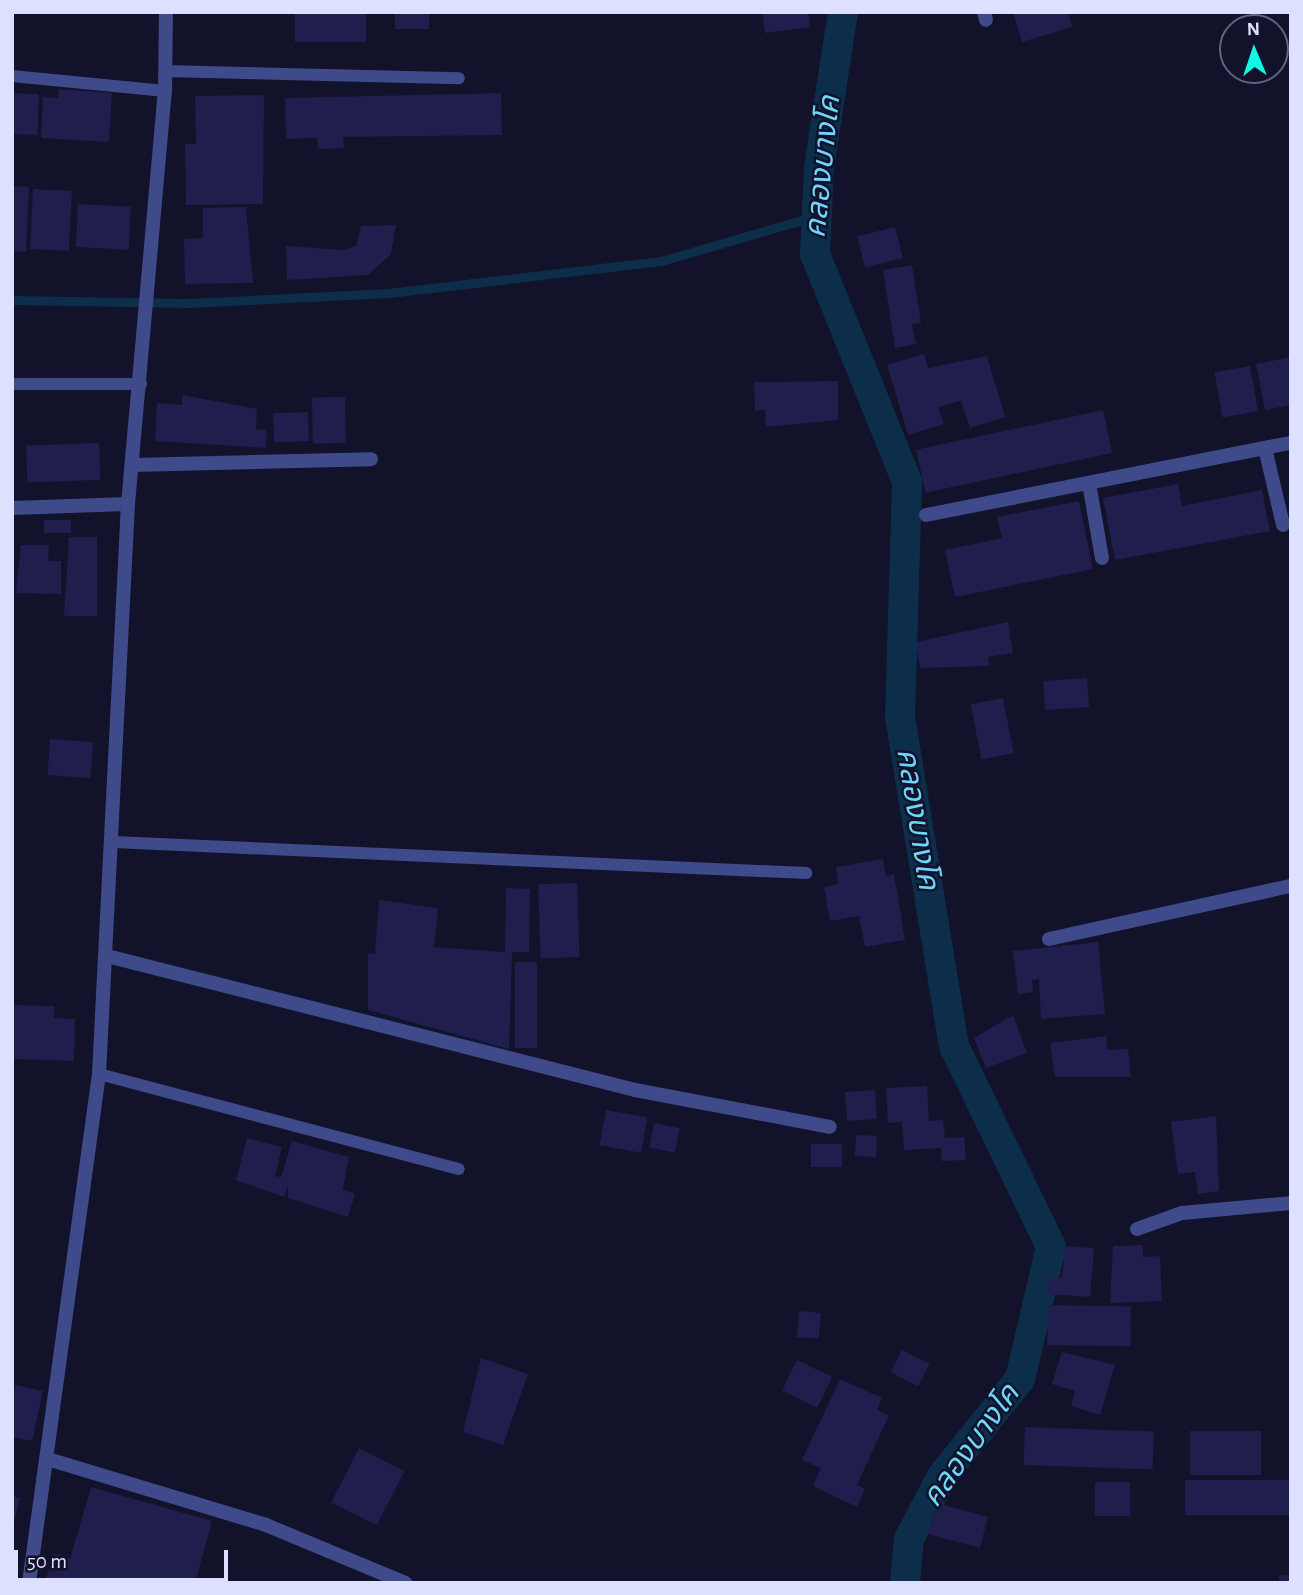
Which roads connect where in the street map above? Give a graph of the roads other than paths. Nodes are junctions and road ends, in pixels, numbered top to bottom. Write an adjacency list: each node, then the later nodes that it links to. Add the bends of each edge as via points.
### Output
1 (166, 12): 2 (street)
2 (165, 71): 4 (lane); 5 (street)
3 (12, 76): 5 (lane)
4 (459, 78)
5 (165, 91): 7 (street)
6 (12, 384): 7 (lane)
7 (141, 384): 11 (street)
8 (1291, 443): 9 (street)
9 (1265, 448): 12 (street); 16 (street)
10 (371, 459): 11 (street)
11 (132, 465): 13 (street)
12 (1089, 483): 15 (street); 17 (street)
13 (128, 504): 14 (street); 18 (street)
14 (12, 508)
15 (926, 514)
16 (1283, 525)
17 (1102, 558)
18 (114, 842): 19 (lane); 22 (street)
19 (806, 873)
20 (1291, 886): 21 (street)
21 (1049, 939)
22 (107, 956): 23 (street); 24 (street, via 635,1090)
23 (99, 1074): 25 (lane); 28 (street)
24 (830, 1127)
25 (459, 1169)
26 (1291, 1203): 27 (street, via 1182,1213)
27 (1137, 1229)
28 (51, 1460): 29 (street); 30 (street, via 266,1525)
29 (29, 1583)
30 (405, 1583)

